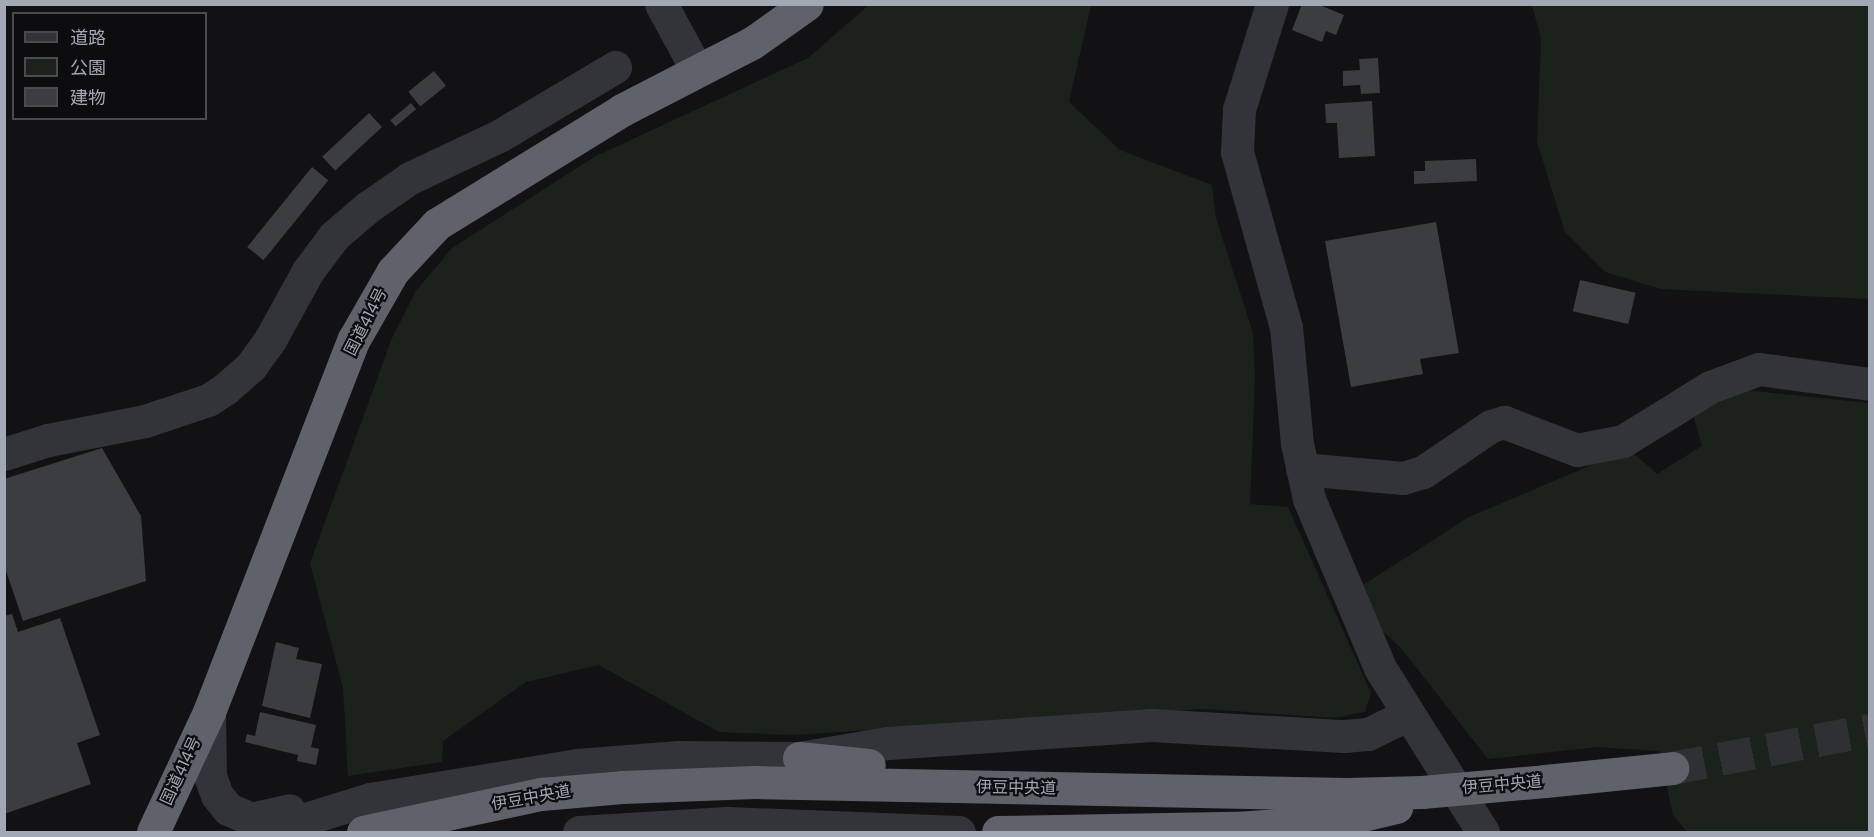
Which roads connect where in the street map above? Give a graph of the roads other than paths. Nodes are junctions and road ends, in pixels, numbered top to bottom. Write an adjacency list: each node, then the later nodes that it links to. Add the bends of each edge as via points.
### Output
1 (662, 4): 5 (street)
2 (807, 4): 5 (highway, 国道414号, via 752,43)
3 (1272, 4): 8 (street, via 1239,109 1237,152 1286,327)
4 (615, 67): 7 (street, via 499,136 410,178 368,207 334,236 308,271 251,366 208,400 145,421 48,440)
5 (697, 70): 9 (highway, 国道414号, via 622,110 437,224 393,271 354,339)
6 (1869, 384): 8 (street, via 1759,369 1710,387 1623,441 1577,450 1504,422 1491,426 1423,472 1402,478)
7 (4, 454)
8 (1302, 469): 10 (street, via 1309,499 1380,668)
9 (209, 712): 14 (street, via 210,776 217,795 239,815 251,819 296,808); 16 (highway, 国道414号)
10 (1407, 715): 11 (street, via 1368,735 1151,726 888,743); 23 (street)
11 (799, 758): 13 (highway, via 1077,776); 14 (street, via 679,757 577,765)
12 (1673, 774): 15 (highway, 伊豆中央道, bridge)
13 (1209, 792): 15 (highway, 伊豆中央道); 18 (highway, 伊豆中央道, via 754,782 622,787 541,794)
14 (370, 799): 17 (street)
15 (1417, 801): 19 (highway, 伊豆中央道, via 717,796 530,812); 22 (highway, via 1337,821)
16 (153, 832)
17 (262, 832)
18 (364, 832)
19 (423, 832)
20 (579, 832): 21 (street, via 727,823)
21 (959, 832)
22 (998, 832)
23 (1483, 832)

